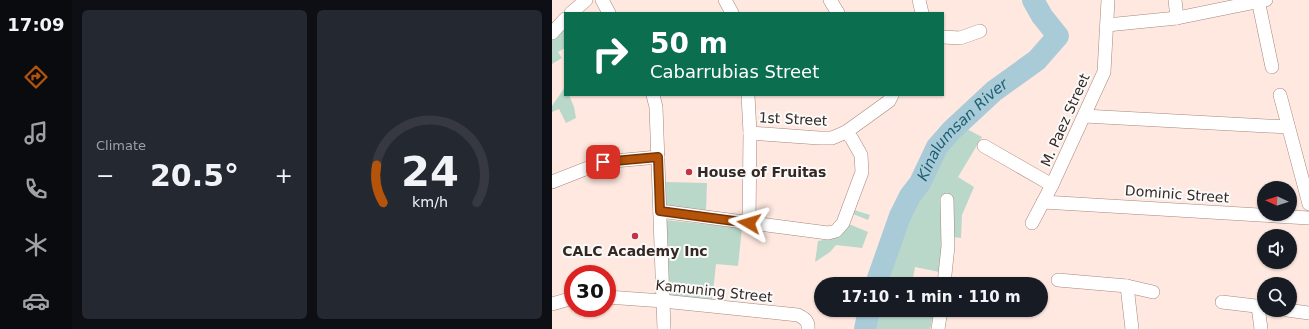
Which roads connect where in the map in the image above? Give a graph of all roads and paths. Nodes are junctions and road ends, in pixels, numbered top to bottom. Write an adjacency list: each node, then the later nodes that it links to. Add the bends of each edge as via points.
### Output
1 (586, 0): 9 (street)
2 (602, 0): 10 (street)
3 (725, 0): 11 (street)
4 (830, 0): 12 (street)
5 (919, 0): 13 (street)
6 (1108, 0): 16 (street, M. Paez Street)
7 (1175, 0): 14 (street)
8 (1261, 1): 14 (street); 20 (street)
9 (572, 12)
10 (608, 12)
11 (731, 12)
12 (837, 12)
13 (922, 12)
14 (1177, 18): 16 (street)
15 (564, 20): 18 (street)
16 (1107, 25): 25 (street, M. Paez Street, via 1104,72)
17 (980, 31): 19 (street, via 960,38)
18 (552, 33)
19 (944, 37)
20 (1272, 68)
21 (1280, 95): 26 (street)
22 (653, 96): 30 (street)
23 (748, 96): 28 (street)
24 (888, 97): 27 (street, 1st Street)
25 (1084, 116): 26 (street); 32 (street, M. Paez Street)
26 (1288, 127): 35 (street)
27 (846, 132): 28 (street, 1st Street, via 832,138); 38 (street, via 861,155 862,172 843,223 836,231 828,233)
28 (750, 133): 38 (street)
29 (984, 146): 32 (street)
30 (658, 157): 31 (street, via 603,162); 36 (street)
31 (552, 182)
32 (1052, 186): 34 (street, M. Paez Street)
33 (947, 200): 40 (street, via 948,246)
34 (1043, 202): 37 (street, Dominic Street); 39 (street, M. Paez Street)
35 (1309, 204)
36 (660, 211): 38 (street); 46 (street)
37 (1309, 218)
38 (749, 223)
39 (1032, 223)
40 (945, 277)
41 (1058, 280): 42 (street)
42 (1127, 286): 43 (street); 57 (street)
43 (1153, 292)
44 (616, 298): 46 (street, Kamuning Street)
45 (564, 301): 48 (street)
46 (663, 301): 54 (street); 55 (street, Kamuning Street, via 798,315 804,318)
47 (1222, 302): 49 (street)
48 (552, 304)
49 (1257, 306)
50 (1297, 311): 51 (street)
51 (1309, 313)
52 (940, 317): 56 (street)
53 (1261, 317): 58 (street)
54 (664, 329)
55 (808, 329)
56 (938, 329)
57 (1132, 329)
58 (1261, 329)

